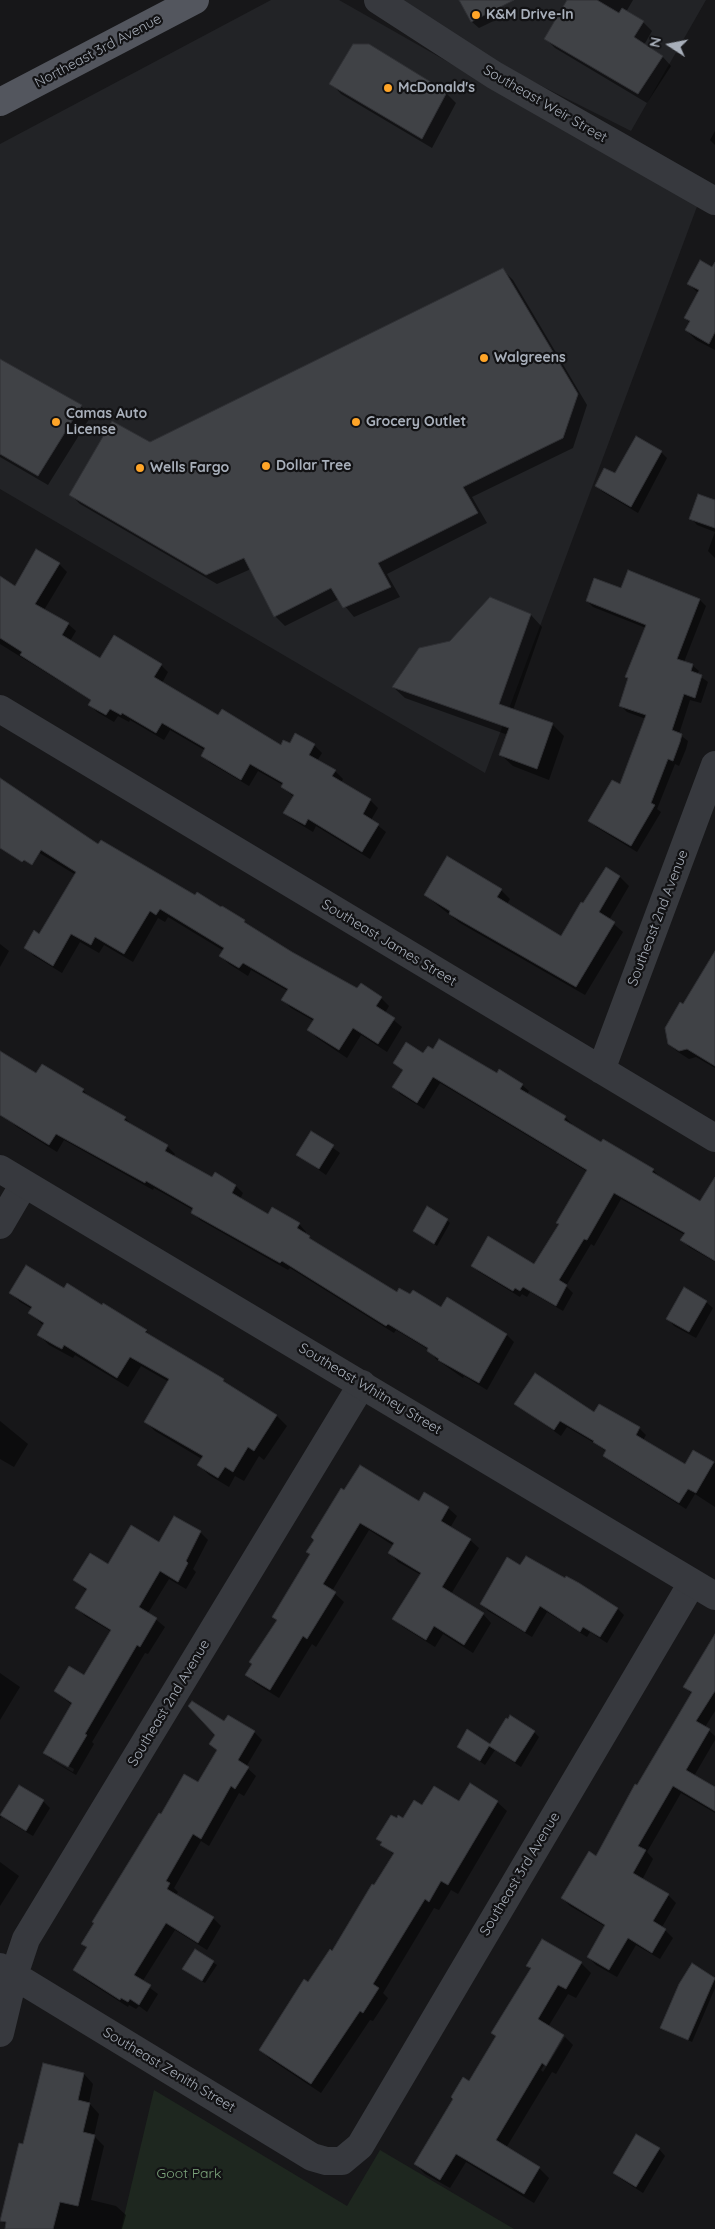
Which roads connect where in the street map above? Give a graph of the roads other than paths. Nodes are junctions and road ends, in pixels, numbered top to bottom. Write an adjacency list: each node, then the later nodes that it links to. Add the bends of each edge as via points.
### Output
1 (195, 0): 3 (main road, Northeast 3rd Avenue)
2 (378, 0): 4 (street, Southeast Weir Street, via 494,75)
3 (0, 102)
4 (715, 200)
5 (0, 709): 7 (street, Southeast James Street)
6 (715, 765): 7 (street, Southeast 2nd Avenue)
7 (601, 1070): 8 (street, Southeast James Street)
8 (715, 1138)
9 (0, 1169): 10 (street, Southeast Whitney Street)
10 (24, 1184): 11 (street); 12 (street, Southeast Whitney Street)
11 (0, 1225)
12 (362, 1384): 13 (street, Southeast Whitney Street); 14 (street, Southeast 2nd Avenue)
13 (704, 1589): 16 (street, Southeast 3rd Avenue, via 360,2146)
14 (7, 1971): 15 (street, Southeast 2nd Avenue); 16 (street, Southeast Zenith Street, via 312,2157 326,2161)
15 (0, 2033)
16 (342, 2160)

